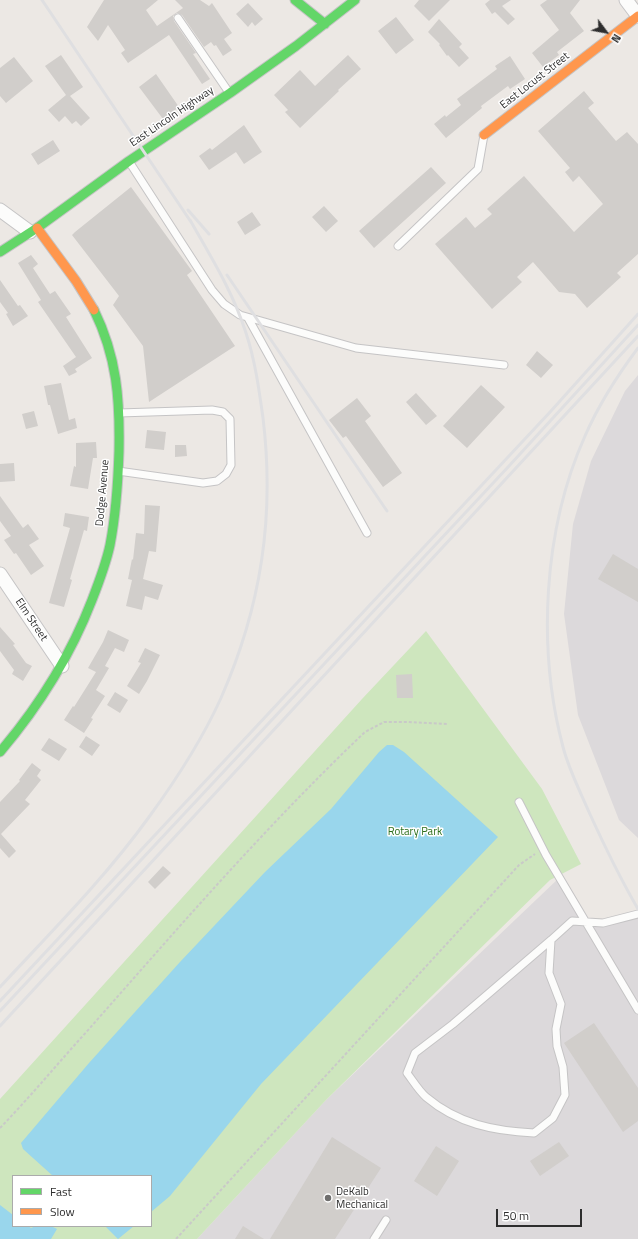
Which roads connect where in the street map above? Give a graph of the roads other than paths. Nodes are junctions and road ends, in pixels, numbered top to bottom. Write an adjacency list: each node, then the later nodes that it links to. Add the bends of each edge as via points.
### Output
1 (296, 0): 6 (street)
2 (355, 0): 6 (street, East Lincoln Highway)
3 (626, 0): 4 (street)
4 (638, 16): 8 (street, East Locust Street)
5 (178, 18): 7 (lane)
6 (325, 24): 7 (street, East Lincoln Highway)
7 (230, 93): 9 (street, East Lincoln Highway)
8 (484, 135): 12 (lane, via 478,169)
9 (129, 161): 11 (street, East Lincoln Highway); 14 (lane, via 212,290 224,304)
10 (0, 210): 11 (street)
11 (34, 230): 13 (street, East Lincoln Highway); 16 (street, Dodge Avenue, via 94,308 101,323 113,357)
12 (398, 246)
13 (0, 252)
14 (248, 318): 15 (lane, via 356,348); 18 (lane)
15 (504, 365)
16 (118, 413): 17 (street, Dodge Avenue); 17 (lane, via 212,410 223,412 230,419 231,465 226,474 217,481 203,483)
17 (118, 471): 20 (street, Dodge Avenue, via 110,546 82,628)
18 (367, 533)
19 (0, 574): 20 (street, Elm Street)
20 (62, 666): 21 (street, Dodge Avenue, via 42,699)
21 (0, 752)
22 (519, 802): 24 (lane)
23 (638, 914): 24 (lane, via 603,923)
24 (586, 923): 25 (lane, via 572,921); 26 (lane)
25 (551, 940): 25 (lane, via 549,973 561,1004 556,1029 565,1095 553,1118 534,1133 506,1132 455,1117 425,1096 407,1073 415,1053)
26 (638, 1010)
27 (386, 1220): 28 (lane)
28 (374, 1239)

